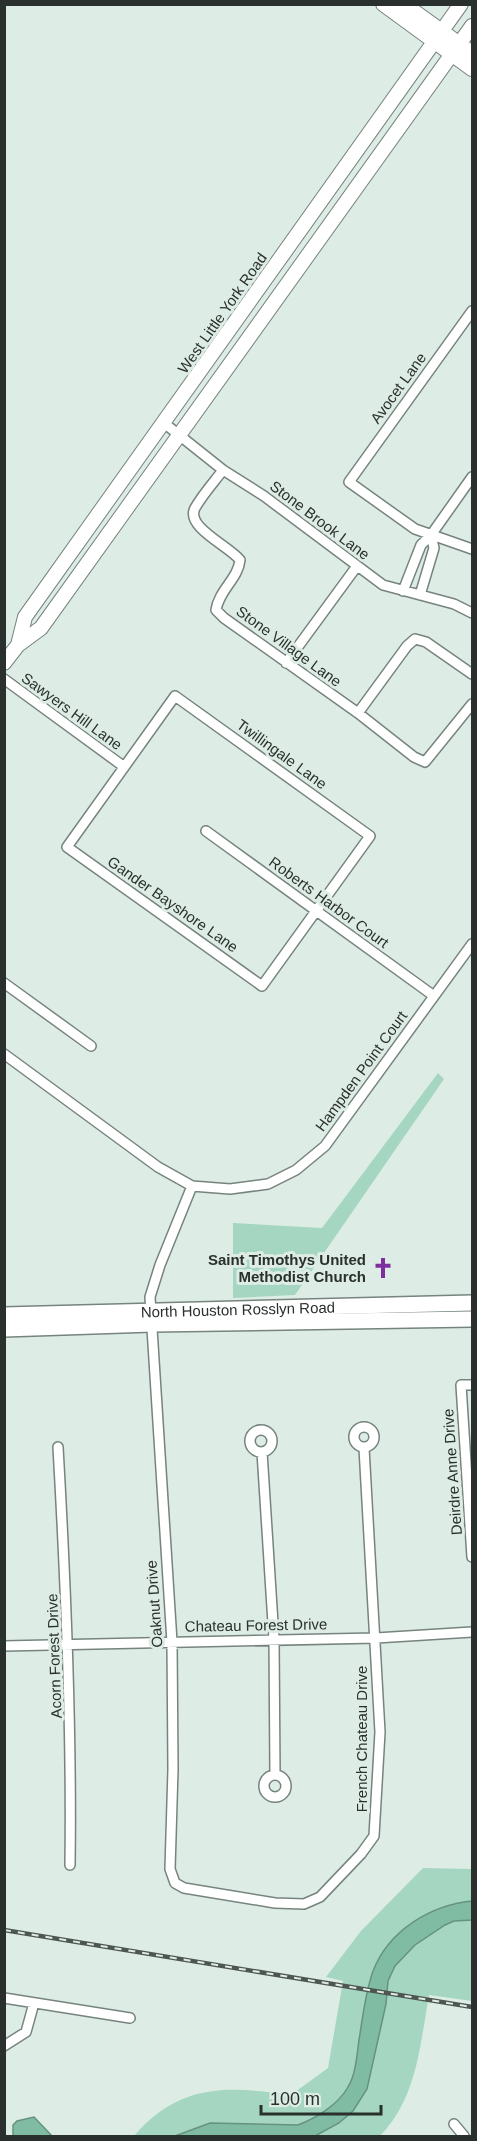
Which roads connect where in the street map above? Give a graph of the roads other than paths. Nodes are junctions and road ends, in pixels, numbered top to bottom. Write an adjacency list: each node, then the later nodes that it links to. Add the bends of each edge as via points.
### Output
1 (383, 4): 5 (main road)
2 (404, 4): 5 (main road)
3 (461, 4): 5 (main road, West Little York Road)
4 (472, 26): 6 (main road, West Little York Road)
5 (438, 37): 6 (main road); 9 (main road, West Little York Road)
6 (456, 50): 7 (main road); 8 (main road); 10 (main road, West Little York Road)
7 (472, 53)
8 (472, 69)
9 (347, 165): 10 (main road); 11 (main road, West Little York Road)
10 (364, 177): 12 (main road, West Little York Road)
11 (260, 288): 12 (main road); 14 (main road, West Little York Road)
12 (277, 299): 15 (main road, West Little York Road)
13 (472, 311): 18 (street, Avocet Lane, via 349,482 416,529)
14 (164, 423): 15 (street, Stone Brook Lane); 24 (main road, West Little York Road, via 25,617)
15 (179, 436): 16 (street, Stone Brook Lane); 24 (main road, West Little York Road, via 41,628)
16 (223, 470): 20 (street, Stone Brook Lane); 26 (street, Stone Village Lane, via 194,510 193,518 198,527 240,560 216,610)
17 (472, 477): 18 (street)
18 (431, 535): 19 (street); 21 (street, via 421,545); 22 (street, via 434,548)
19 (472, 549)
20 (357, 566): 21 (street, Stone Brook Lane, via 383,585); 26 (street)
21 (403, 591): 22 (street, Stone Brook Lane)
22 (420, 595): 23 (street, Stone Brook Lane)
23 (472, 613)
24 (18, 645): 25 (main road, West Little York Road)
25 (4, 663)
26 (286, 663): 30 (street, Stone Village Lane)
27 (472, 674): 30 (street, via 426,642 415,639)
28 (4, 679): 31 (street, Sawyers Hill Lane)
29 (472, 704): 30 (street, Stone Village Lane, via 425,762)
30 (358, 713)
31 (123, 766): 33 (street, Twillingale Lane, via 176,696 370,836); 33 (street, Gander Bayshore Lane, via 67,847 262,986)
32 (206, 831): 33 (street, Roberts Harbor Court)
33 (317, 912): 36 (street, Roberts Harbor Court)
34 (472, 944): 36 (street, Hampden Point Court)
35 (4, 983): 37 (street)
36 (434, 996): 39 (street, Hampden Point Court, via 325,1146 296,1170 267,1184 230,1188)
37 (91, 1046)
38 (4, 1054): 39 (street, Hampden Point Court, via 158,1167)
39 (192, 1186): 44 (street, Oaknut Drive, via 150,1297)
40 (472, 1303): 41 (main road, North Houston Rosslyn Road)
41 (421, 1304): 43 (main road, North Houston Rosslyn Road); 46 (main road)
42 (4, 1315): 44 (main road, North Houston Rosslyn Road)
43 (298, 1315): 44 (main road, North Houston Rosslyn Road); 46 (main road, North Houston Rosslyn Road)
44 (152, 1318): 47 (main road, North Houston Rosslyn Road); 56 (street, Oaknut Drive)
45 (472, 1318): 46 (main road, North Houston Rosslyn Road)
46 (420, 1320)
47 (4, 1329)
48 (472, 1385): 52 (street, Deirdre Anne Drive, via 461,1385)
49 (58, 1447): 57 (street, Acorn Forest Drive)
50 (364, 1448): 54 (street, French Chateau Drive)
51 (262, 1452): 55 (street)
52 (472, 1557)
53 (472, 1632): 54 (street, Chateau Forest Drive)
54 (376, 1638): 55 (street, Chateau Forest Drive); 61 (street, French Chateau Drive, via 380,1732 376,1822 374,1836 361,1854 320,1897 304,1904 263,1901 184,1888)
55 (274, 1639): 56 (street, Chateau Forest Drive); 59 (street)
56 (172, 1642): 57 (street, Chateau Forest Drive); 61 (street, Oaknut Drive, via 170,1869)
57 (69, 1644): 58 (street, Chateau Forest Drive); 60 (street, Acorn Forest Drive)
58 (4, 1646)
59 (275, 1775)
60 (70, 1865)
61 (175, 1883)
62 (4, 1998): 63 (street)
63 (34, 2003): 64 (street); 65 (street, via 26,2032)
64 (130, 2018)
65 (4, 2046)
66 (454, 2124): 67 (street)
67 (464, 2136)

